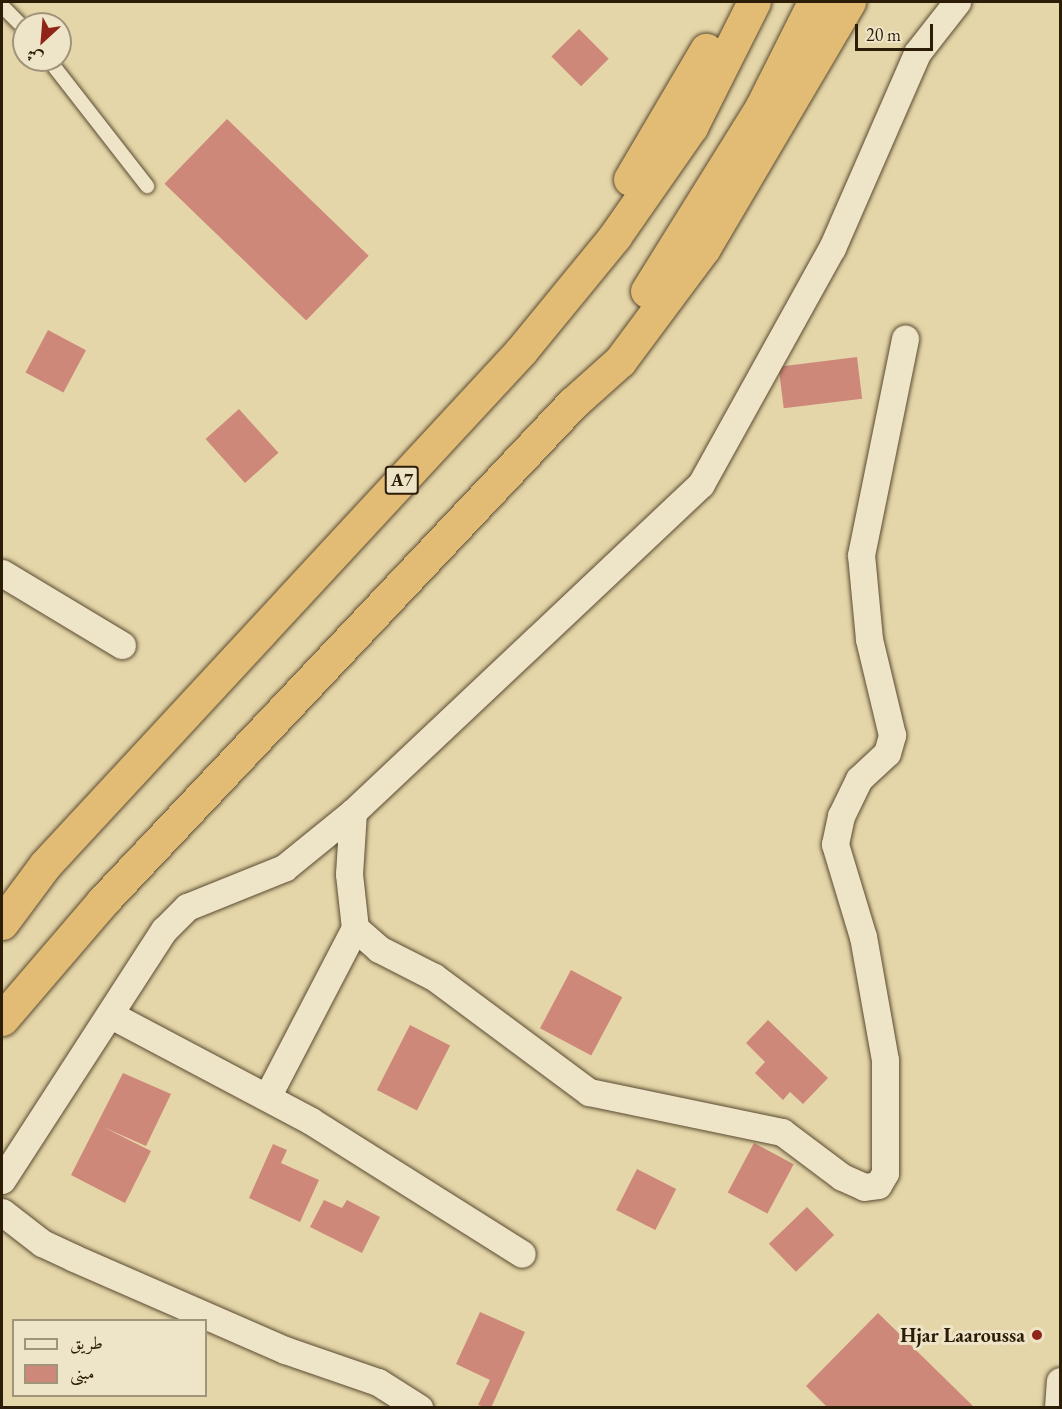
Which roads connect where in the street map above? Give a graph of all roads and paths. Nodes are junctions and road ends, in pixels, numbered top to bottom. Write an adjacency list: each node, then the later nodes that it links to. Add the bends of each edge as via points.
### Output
1 (734, 2): 9 (highway)
2 (754, 2): 9 (highway, A7, via 691,127 615,236)
3 (814, 2): 10 (highway, via 762,106)
4 (849, 2): 10 (highway, via 704,248 620,361)
5 (957, 2): 13 (street, via 917,53 832,248 701,484)
6 (58, 72): 7 (lane)
7 (147, 186)
8 (905, 338): 15 (street, via 861,555 869,639 892,735 887,753 859,779 841,816 835,844 863,937 885,1060 885,1173 878,1185 864,1187 842,1177 782,1132 589,1092 434,977 379,949)
9 (521, 351): 14 (highway, A7, via 45,865)
10 (573, 403): 17 (highway, via 103,901)
11 (2, 573): 12 (street)
12 (122, 645)
13 (352, 812): 15 (street, via 349,874); 16 (street, via 284,868 187,907 164,930)
14 (2, 922)
15 (355, 928): 18 (street)
16 (111, 1016): 18 (street); 19 (street)
17 (2, 1019)
18 (267, 1097): 21 (street)
19 (2, 1180)
20 (2, 1212): 23 (street, via 42,1243 74,1258 285,1350 378,1382)
21 (522, 1254)
22 (1060, 1382): 24 (street)
23 (419, 1407)
24 (1058, 1407)

